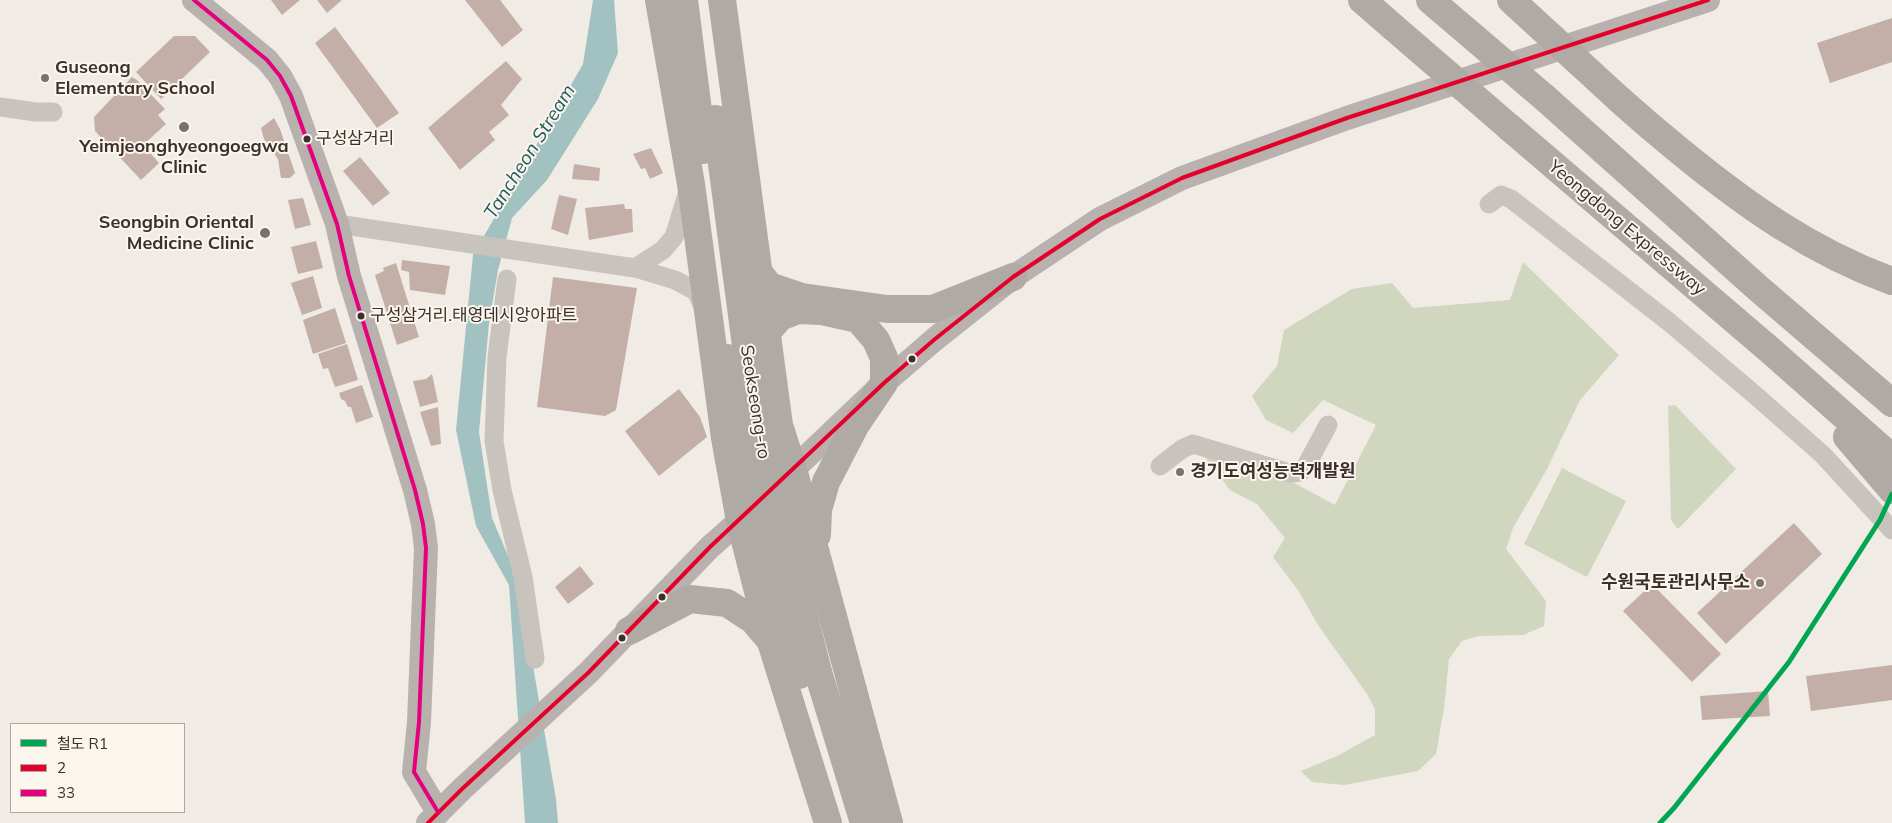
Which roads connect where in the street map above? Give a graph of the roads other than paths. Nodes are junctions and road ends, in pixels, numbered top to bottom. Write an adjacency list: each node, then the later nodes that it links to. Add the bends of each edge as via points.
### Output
1 (194, 0): 14 (main road, via 267,60 280,76 291,96)
2 (659, 0): 12 (highway)
3 (684, 0): 23 (highway, Seokseong-ro)
4 (701, 0): 23 (highway, Seokseong-ro)
5 (722, 0): 16 (highway)
6 (1362, 0): 22 (highway, Yeongdong Expressway, bridge)
7 (1430, 0): 27 (highway, bridge)
8 (1511, 0): 19 (highway, bridge, via 1620,100 1723,187 1770,221 1823,252)
9 (1708, 0): 17 (main road, via 1347,118 1182,178 1100,219)
10 (0, 107): 11 (street)
11 (53, 112)
12 (691, 184): 15 (street, via 674,236 663,250); 20 (highway)
13 (1489, 204): 34 (street, via 1502,195 1511,199 1669,322 1823,455)
14 (337, 224): 15 (street); 41 (main road, via 349,276 416,490 423,524 426,574 414,772)
15 (635, 268): 20 (street, via 675,280 696,291)
16 (757, 270): 17 (highway, via 769,286 802,297 887,309 933,309); 21 (highway)
17 (1013, 277): 26 (main road)
18 (507, 279): 39 (street, via 497,358 494,441 523,577)
19 (1892, 281)
20 (709, 318): 25 (highway)
21 (767, 332): 24 (highway); 26 (highway, via 780,317 798,310 822,311 858,319 876,340 884,358)
22 (1772, 351): 29 (highway, Yeongdong Expressway); 32 (highway)
23 (738, 356): 40 (highway, Seokseong-ro, bridge, via 762,449)
24 (773, 374): 25 (highway, via 762,392 747,403 730,400); 31 (highway, via 779,425)
25 (718, 383): 33 (highway)
26 (884, 384): 31 (main road); 35 (highway, via 855,426 826,482 818,510 816,540)
27 (1892, 403)
28 (1328, 425): 30 (street, via 1301,472 1290,473 1193,444)
29 (1892, 458)
30 (1160, 466)
31 (793, 470): 33 (main road); 35 (highway)
32 (1892, 490)
33 (740, 521): 36 (main road, via 710,547); 38 (highway)
34 (1892, 530)
35 (821, 574): 37 (highway)
36 (629, 631): 38 (highway, via 690,599 727,603 753,620); 41 (main road)
37 (838, 638): 38 (highway, via 816,620 791,616 779,619); 45 (highway)
38 (771, 642): 42 (highway)
39 (535, 659)
40 (808, 674): 43 (highway, Seokseong-ro); 44 (highway, Seokseong-ro)
41 (433, 817)
42 (828, 823)
43 (842, 823)
44 (864, 823)
45 (889, 823)

